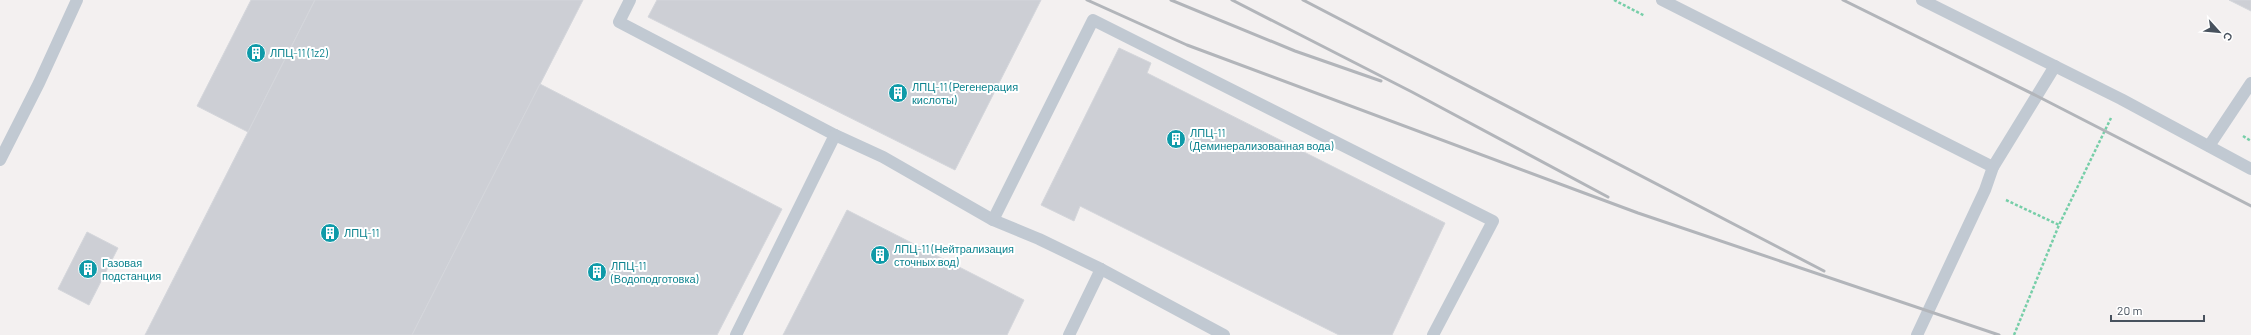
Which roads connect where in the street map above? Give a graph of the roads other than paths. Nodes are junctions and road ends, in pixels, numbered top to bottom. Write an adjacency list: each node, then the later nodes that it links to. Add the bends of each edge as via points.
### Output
1 (77, 0): 9 (lane)
2 (630, 0): 7 (lane, via 619,22)
3 (1662, 0): 10 (lane)
4 (1922, 0): 5 (lane)
5 (2055, 66): 8 (lane); 10 (lane)
6 (2251, 83): 8 (lane)
7 (835, 135): 12 (lane, via 884,157); 14 (lane)
8 (2209, 146): 11 (lane)
9 (0, 160)
10 (1993, 167): 18 (lane, via 1985,190)
11 (2251, 169)
12 (993, 220): 13 (lane); 17 (lane, via 1093,20 1493,221)
13 (1101, 269): 15 (lane); 16 (lane)
14 (736, 335)
15 (1069, 335)
16 (1224, 335)
17 (1433, 335)
18 (1917, 335)

